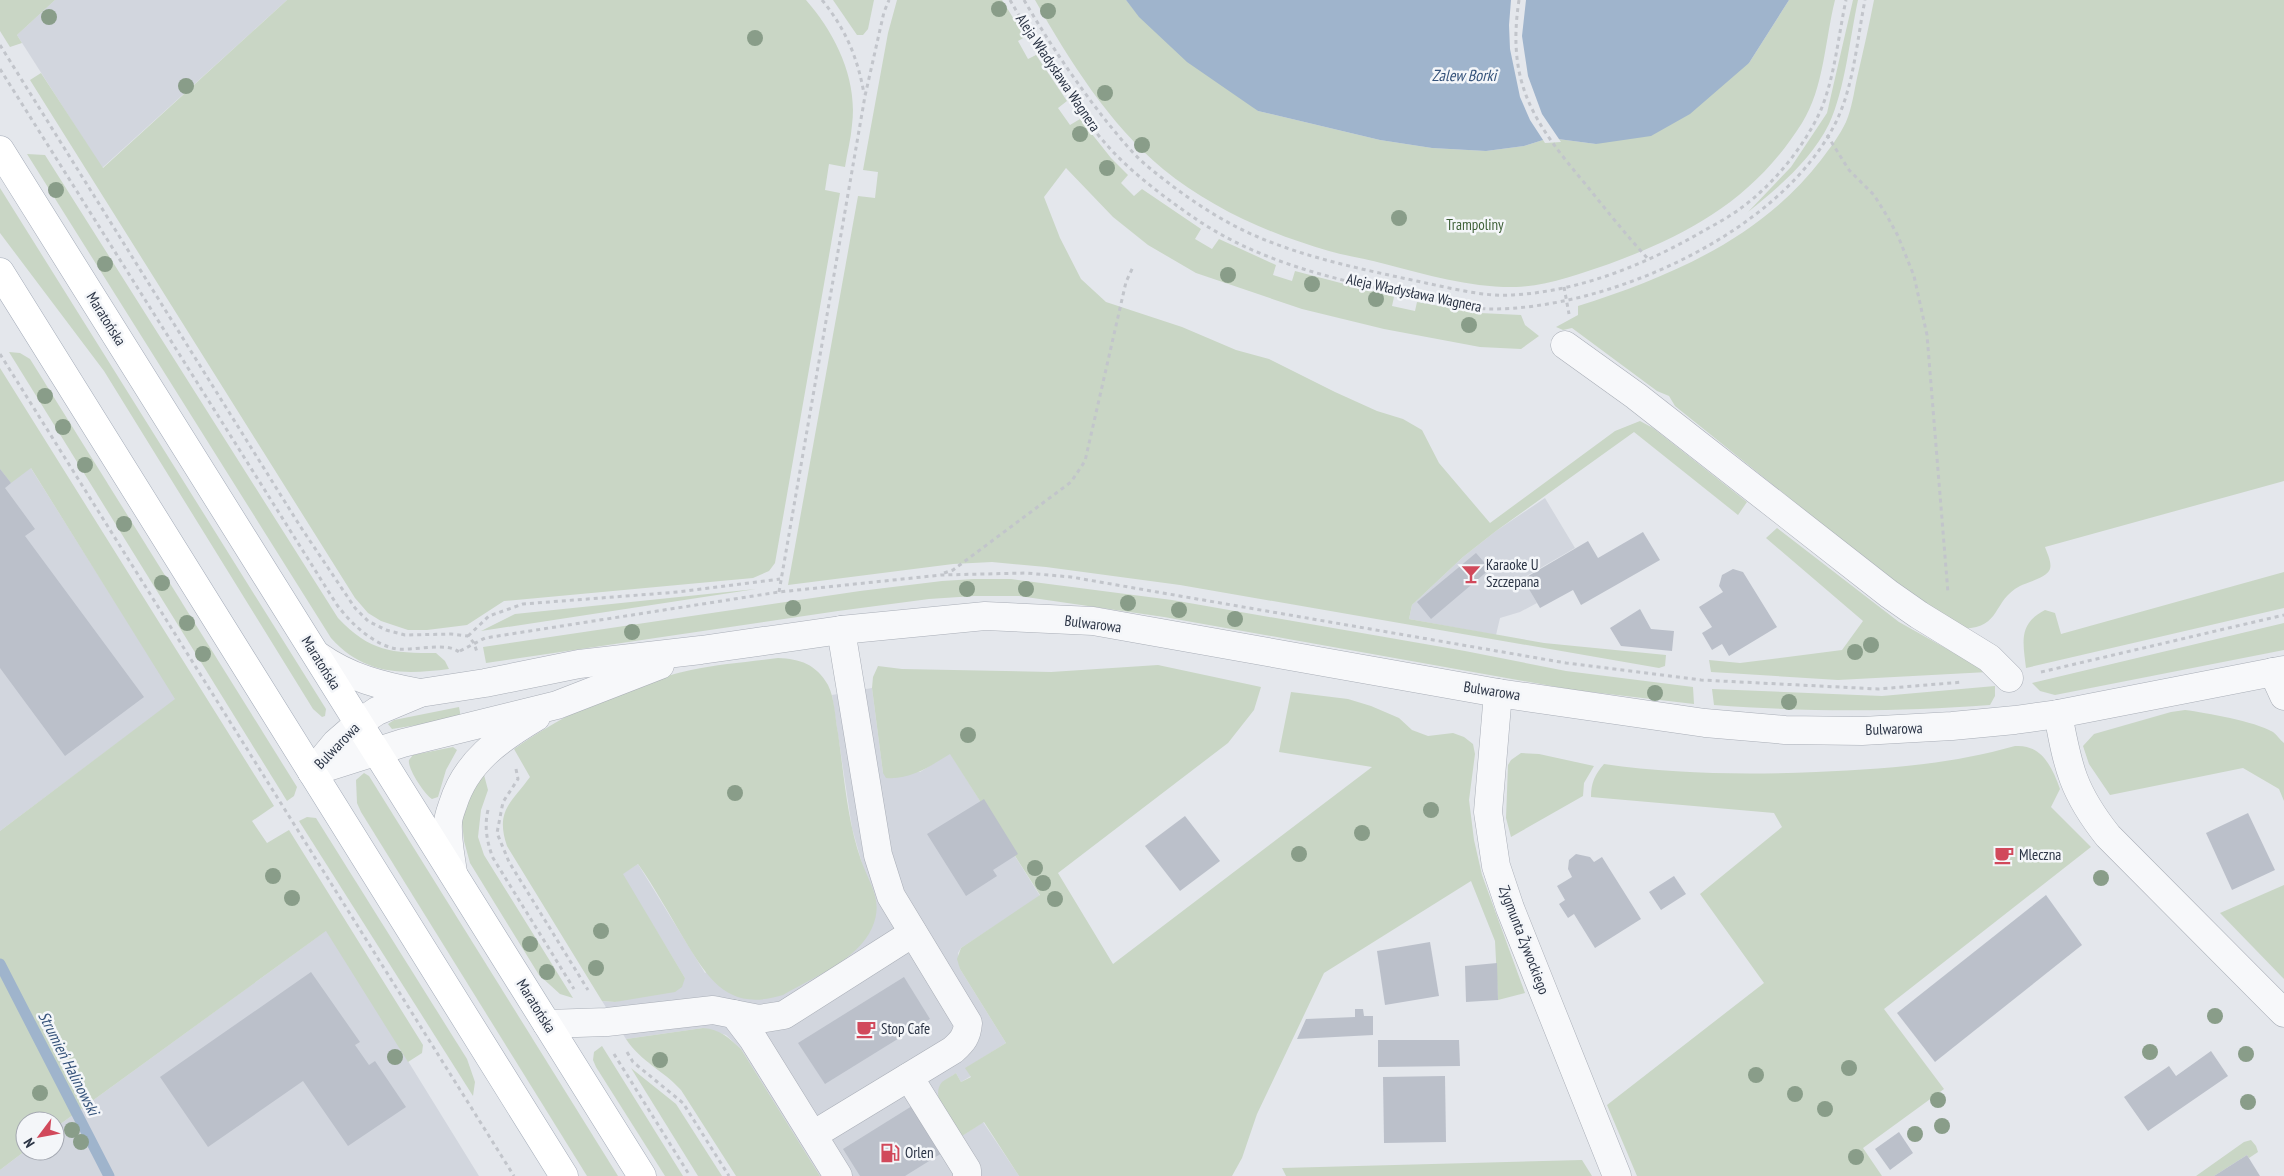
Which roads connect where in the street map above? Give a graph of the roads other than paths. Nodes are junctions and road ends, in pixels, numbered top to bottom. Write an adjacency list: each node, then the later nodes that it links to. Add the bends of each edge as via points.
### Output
1 (0, 150): 6 (main road, Maratońska)
2 (0, 272): 15 (main road)
3 (1565, 345): 7 (street, via 1636,396 1889,594 1989,658)
4 (842, 630): 5 (street, Bulwarowa); 10 (street, Bulwarowa, via 985,616 1093,621); 17 (street, via 878,854 891,896)
5 (701, 650): 9 (street, Bulwarowa, via 578,664); 11 (street, Bulwarowa)
6 (317, 655): 9 (street, via 355,678); 13 (main road, Maratońska)
7 (2009, 678)
8 (2280, 679): 12 (street, Bulwarowa)
9 (420, 693): 13 (street, Bulwarowa)
10 (1498, 693): 12 (street, Bulwarowa, via 1705,723 1785,730 1952,726); 27 (street, Zygmunta Żywockiego, via 1488,812 1496,866)
11 (557, 704): 14 (street, Bulwarowa); 16 (street, via 502,739 476,761 458,790 448,822)
12 (2058, 714): 18 (street, via 2069,772 2094,818)
13 (359, 723): 14 (main road, Maratońska); 15 (street, Bulwarowa, via 336,743)
14 (376, 751): 15 (street, Bulwarowa); 16 (main road, Maratońska)
15 (312, 772): 23 (main road)
16 (453, 873): 20 (main road, Maratońska)
17 (913, 933): 19 (street, via 793,1011 759,1020); 21 (street, via 968,1023 964,1040)
18 (2284, 1013)
19 (734, 1014): 20 (street, via 714,1010 601,1022); 22 (street)
20 (547, 1024): 24 (main road, Maratońska)
21 (909, 1077): 22 (street); 26 (street, via 967,1170)
22 (813, 1135): 25 (street)
23 (564, 1176)
24 (642, 1176)
25 (838, 1176)
26 (967, 1176)
27 (1617, 1176)

